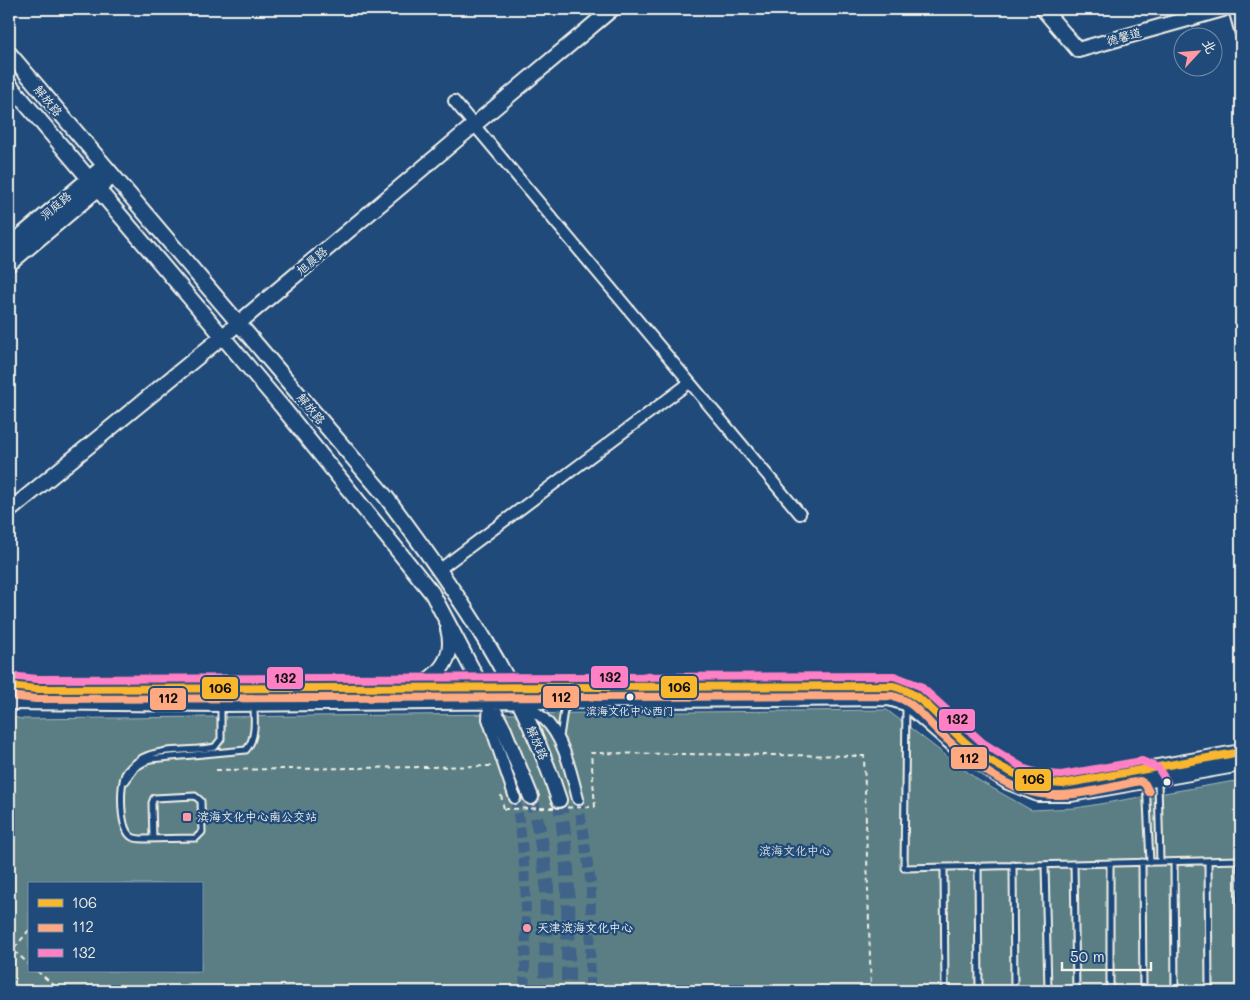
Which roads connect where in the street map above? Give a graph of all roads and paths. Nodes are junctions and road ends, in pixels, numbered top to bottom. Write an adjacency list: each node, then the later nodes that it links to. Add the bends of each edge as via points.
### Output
1 (612, 9): 9 (street, 旭晨路)
2 (1043, 9): 3 (street, 德馨道, via 1078,50)
3 (1223, 9)
4 (1234, 9): 5 (street)
5 (1241, 34)
6 (9, 53): 10 (street, 解放路)
7 (9, 84): 11 (street, 解放路)
8 (454, 101): 9 (street)
9 (473, 126): 14 (street, 旭晨路); 16 (street)
10 (108, 172): 11 (street, 洞庭路); 14 (street, 解放路)
11 (93, 185): 12 (street, 洞庭路); 13 (street); 15 (street, 解放路)
12 (9, 246)
13 (9, 264)
14 (239, 322): 15 (street, 旭晨路); 19 (street, 解放路, via 386,497)
15 (222, 337): 17 (street, 旭晨路); 20 (street, 解放路, via 390,539 432,593)
16 (689, 383): 18 (street); 19 (street)
17 (9, 511)
18 (800, 514)
19 (440, 569): 22 (street, 解放路, via 473,617)
20 (443, 614): 23 (street, 解放路); 24 (street, via 450,638 447,659 432,678)
21 (9, 686): 26 (street)
22 (511, 686): 23 (street); 25 (street, via 888,686); 29 (street, 解放路)
23 (483, 688): 24 (street); 31 (street, 解放路)
24 (407, 689): 27 (street)
25 (907, 696): 28 (street); 37 (street, via 972,758 1027,791 1050,796 1071,794); 57 (lane, via 904,868)
26 (221, 697): 27 (street); 30 (street); 43 (lane, via 221,739 215,748 152,754 136,762 125,774 122,787 124,822 128,833)
27 (253, 697): 31 (street); 43 (lane, via 252,741 246,750 156,758 141,763 132,771 125,788 125,807 129,830)
28 (581, 699): 29 (street); 32 (lane, via 564,710)
29 (518, 700): 31 (street); 32 (street, via 543,718); 42 (street, 解放路)
30 (9, 702)
31 (490, 702): 39 (street, 解放路); 40 (street, via 488,718)
32 (560, 742): 41 (street)
33 (1241, 752): 37 (street)
34 (1241, 764): 37 (street)
35 (497, 766): 36 (path)
36 (216, 770)
37 (1149, 778): 45 (lane); 46 (lane)
38 (501, 792): 62 (path, bridge, via 504,810 595,807 591,753 864,756)
39 (531, 797)
40 (515, 798)
41 (578, 799)
42 (559, 800)
43 (136, 838): 44 (lane)
44 (153, 839): 44 (lane, via 154,798 199,798 202,806 200,836)
45 (1150, 852): 49 (lane); 50 (lane, via 1153,859)
46 (1160, 852): 50 (lane); 51 (lane)
47 (1208, 861): 51 (lane); 71 (lane); 72 (lane, via 1240,860)
48 (1142, 862): 49 (lane); 52 (lane); 69 (lane)
49 (1150, 862): 50 (lane)
50 (1160, 862): 51 (lane)
51 (1171, 862): 70 (lane)
52 (1110, 863): 53 (lane); 68 (lane)
53 (1074, 864): 55 (lane); 67 (lane)
54 (1013, 865): 55 (lane); 56 (lane); 65 (lane)
55 (1045, 865): 66 (lane)
56 (978, 866): 57 (lane); 64 (lane)
57 (944, 867): 63 (lane)
58 (28, 931): 59 (path, via 13,950)
59 (28, 963)
60 (38, 972): 61 (path)
61 (61, 991)
62 (872, 991)
63 (945, 991)
64 (979, 991)
65 (1014, 991)
66 (1048, 991)
67 (1076, 991)
68 (1110, 991)
69 (1143, 991)
70 (1175, 991)
71 (1209, 991)
72 (1241, 991)

